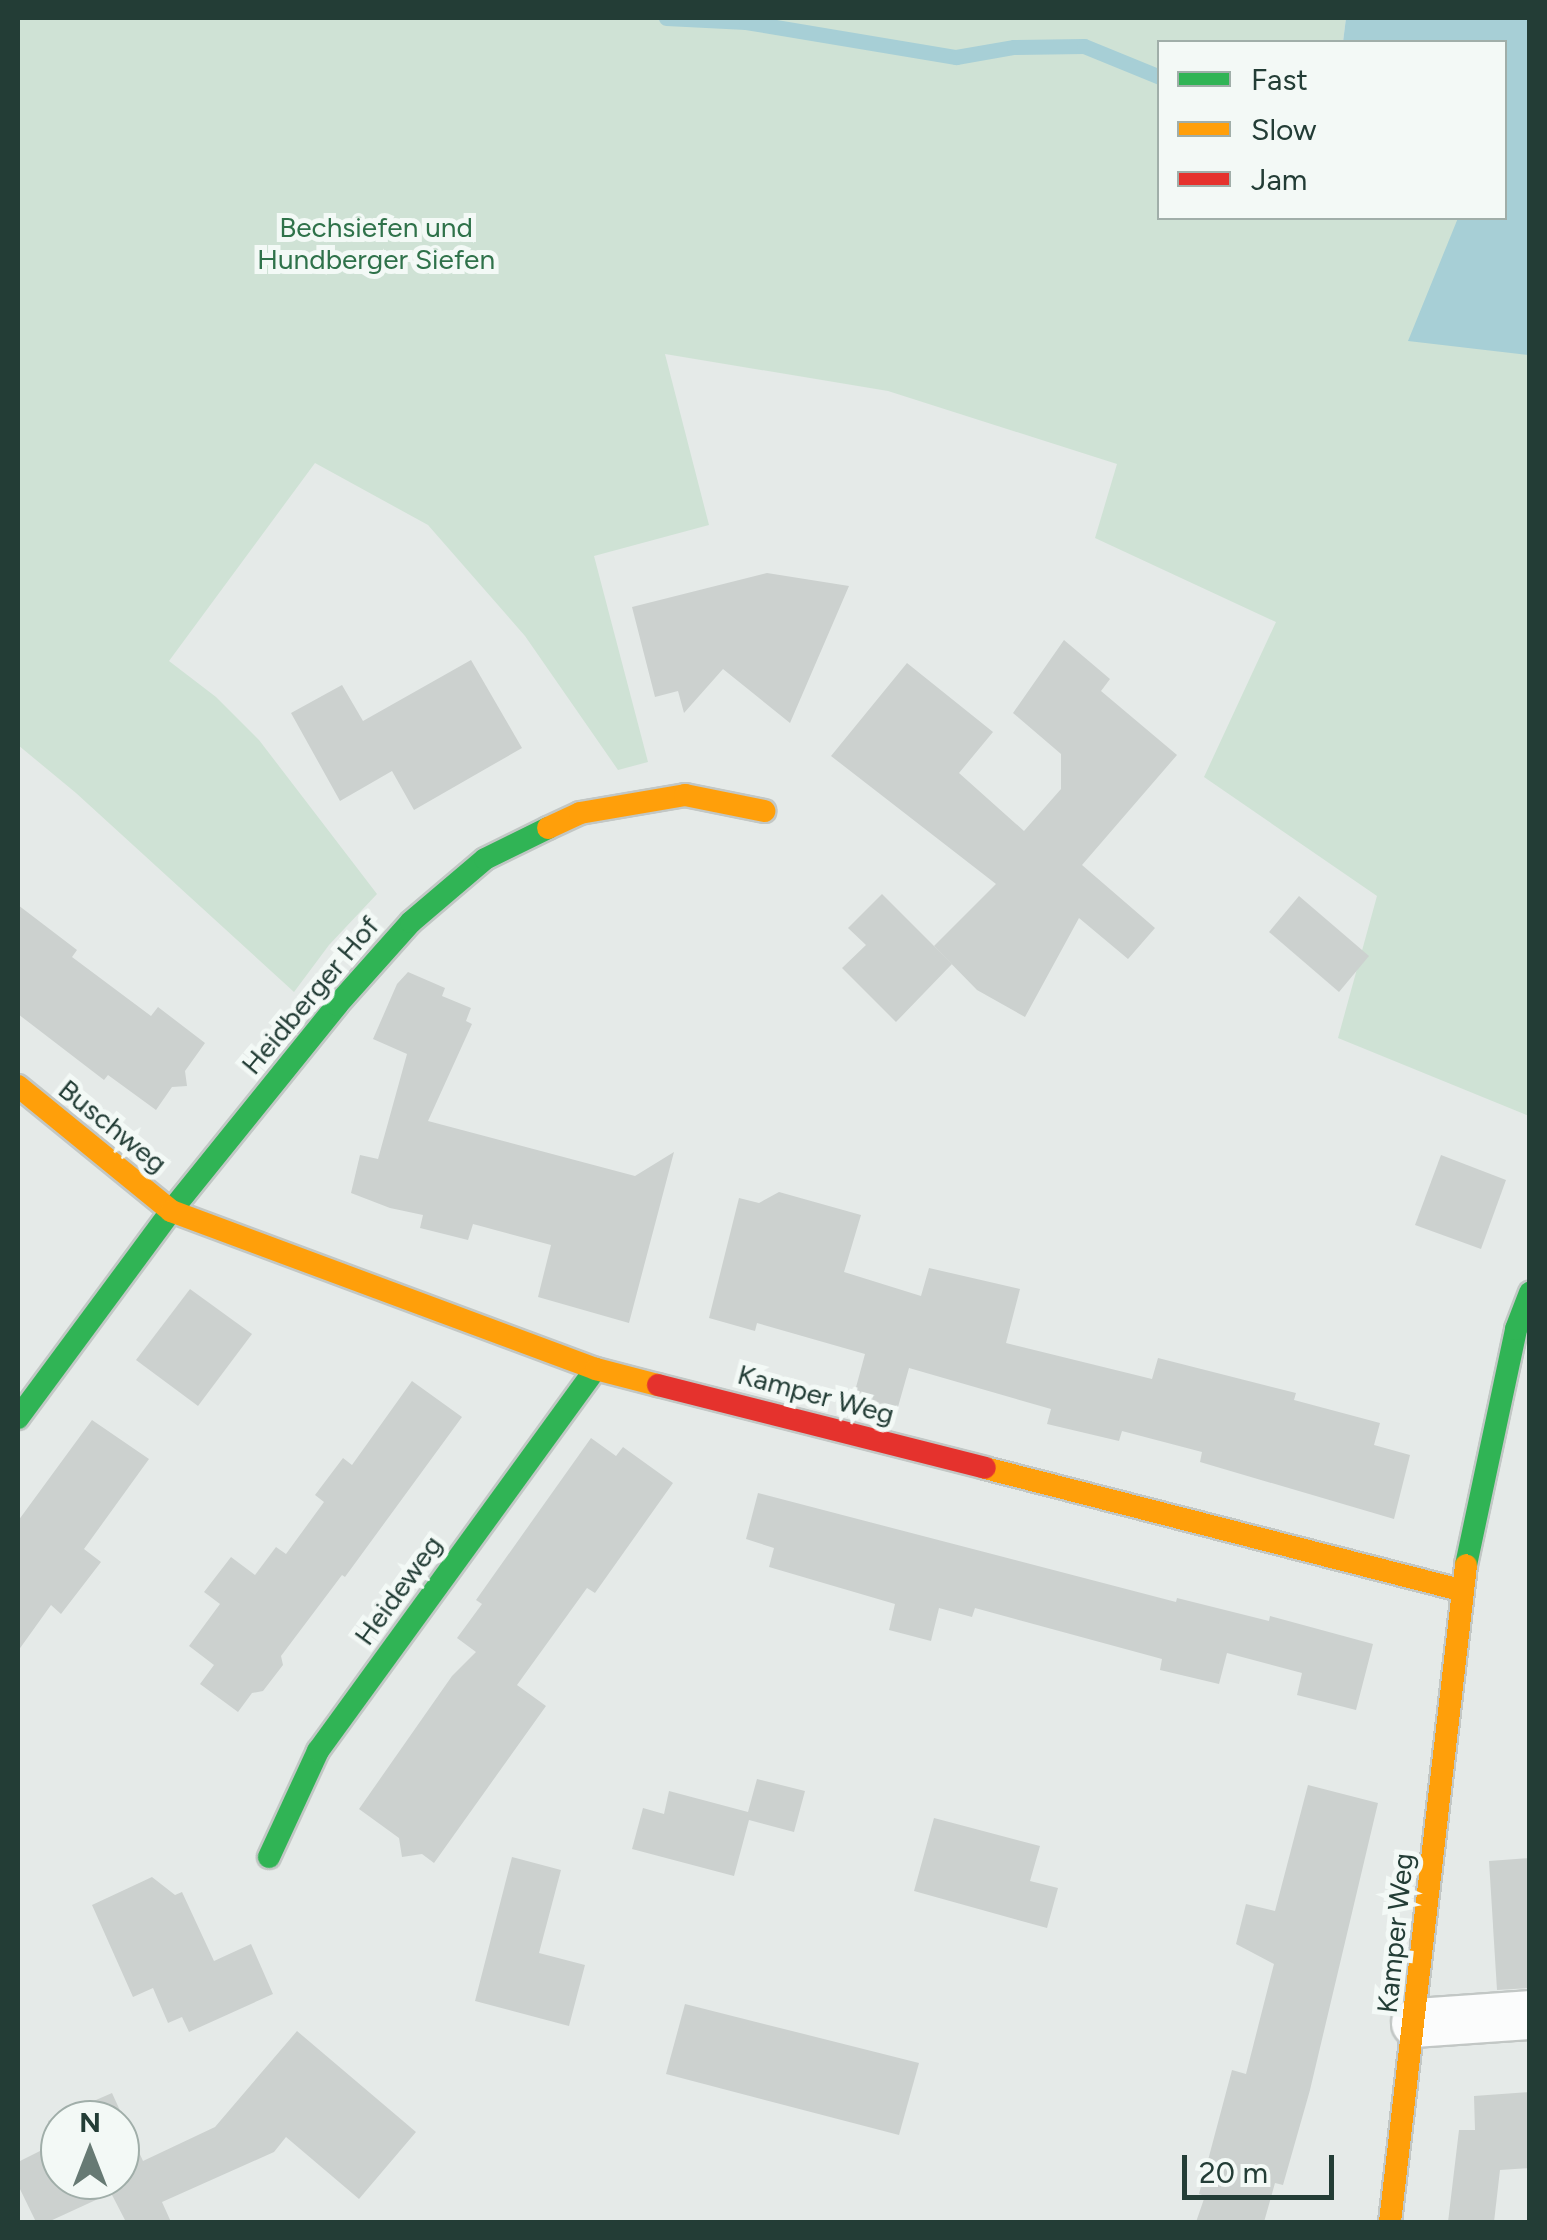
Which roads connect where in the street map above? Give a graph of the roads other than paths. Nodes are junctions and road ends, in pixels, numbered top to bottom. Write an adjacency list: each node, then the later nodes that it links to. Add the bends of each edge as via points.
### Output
1 (764, 811): 3 (street, Heidberger Hof, via 686,795 580,813 484,859 399,936)
2 (18, 1086): 3 (street, Buschweg)
3 (170, 1211): 5 (street, Kamper Weg); 6 (street, Heidberger Hof)
4 (1530, 1293): 7 (street, Kamper Weg, via 1516,1329)
5 (596, 1369): 7 (street, Kamper Weg); 8 (street, Heideweg, via 318,1751)
6 (18, 1418)
7 (1461, 1590): 10 (street, Kamper Weg)
8 (269, 1857)
9 (1530, 2015): 10 (street)
10 (1416, 2023): 11 (street, Kamper Weg)
11 (1390, 2222)

